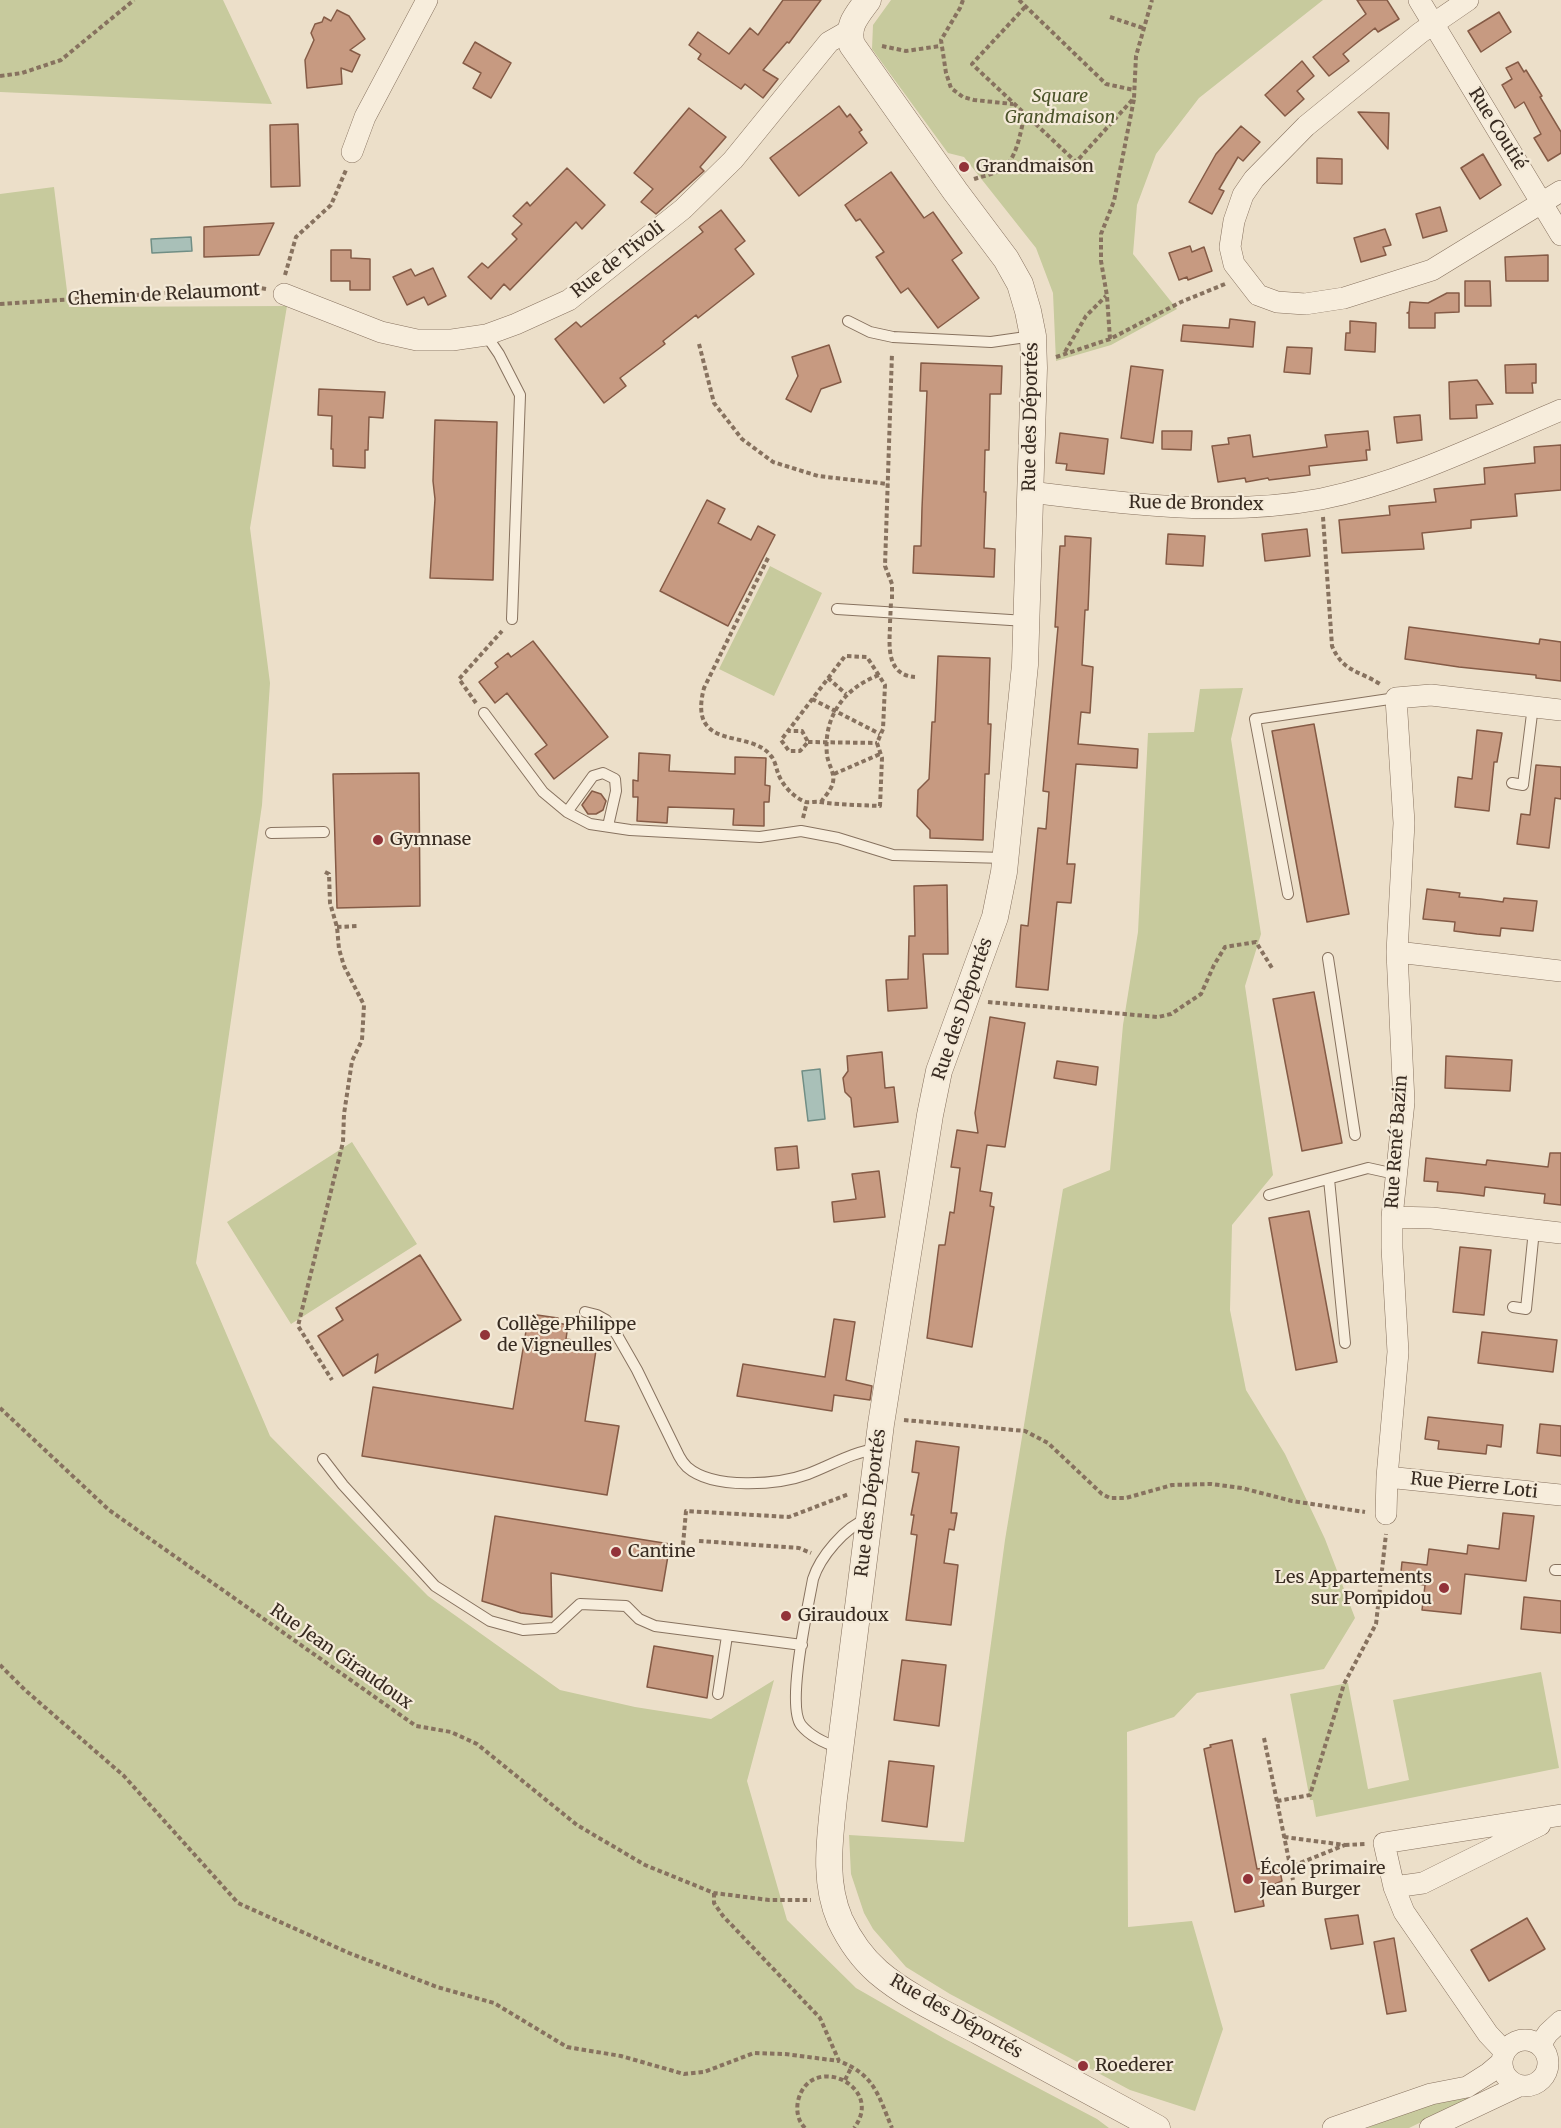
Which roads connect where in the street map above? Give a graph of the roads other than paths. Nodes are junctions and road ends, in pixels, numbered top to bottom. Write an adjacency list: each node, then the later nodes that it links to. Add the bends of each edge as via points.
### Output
1 (427, 0): 7 (street, via 365,117)
2 (868, 0): 6 (street, Rue de Tivoli)
3 (1419, 0): 5 (street, Rue Coutié)
4 (1468, 0): 5 (street)
5 (1433, 24): 9 (street, Rue Coutié); 9 (street, via 1306,126 1254,178 1234,221 1230,247 1234,264 1258,295 1277,302 1305,304 1344,298 1432,270)
6 (850, 30): 13 (street, Rue de Tivoli, via 829,42 734,160 683,209 569,300); 14 (street, Rue des Déportés, via 857,55 1006,258 1020,284)
7 (352, 152)
8 (1561, 191): 9 (street)
9 (1543, 203): 10 (street, Rue Coutié)
10 (1561, 235)
11 (284, 294): 13 (street, Rue de Tivoli, via 381,332 417,340 453,340)
12 (848, 321): 14 (lane, via 893,337 991,342)
13 (486, 334): 18 (lane, via 520,395)
14 (1033, 336): 16 (street, Rue des Déportés)
15 (1561, 410): 16 (street, Rue de Brondex, via 1396,479 1322,499 1252,508 1164,507)
16 (1030, 492): 19 (street, Rue des Déportés)
17 (837, 609): 19 (lane)
18 (512, 619)
19 (1026, 621): 29 (street, Rue des Déportés, via 1019,739)
20 (1396, 698): 21 (street, via 1431,695); 30 (lane, via 1255,719); 31 (street, Rue René Bazin, via 1404,823)
21 (1533, 706): 22 (street); 24 (lane, via 1523,785)
22 (1561, 710)
23 (484, 713): 25 (lane, via 543,792)
24 (1512, 783)
25 (567, 812): 26 (lane, via 590,824); 26 (lane, via 593,776 603,773 615,779)
26 (608, 826): 29 (lane, via 760,837 801,831 893,855)
27 (324, 832): 28 (lane)
28 (271, 833)
29 (1005, 858): 44 (street, Rue des Déportés, via 995,917 936,1082)
30 (1288, 894)
31 (1397, 952): 33 (street); 35 (street, Rue René Bazin, via 1404,1102)
32 (1328, 958): 34 (lane)
33 (1561, 971)
34 (1354, 1135)
35 (1395, 1174): 36 (lane, via 1368,1168); 38 (street, Rue René Bazin)
36 (1329, 1179): 37 (lane); 43 (lane)
37 (1269, 1195)
38 (1392, 1217): 39 (street); 46 (street, Rue René Bazin, via 1398,1352)
39 (1534, 1230): 40 (street); 41 (lane, via 1526,1309)
40 (1561, 1233)
41 (1513, 1307)
42 (585, 1312): 44 (lane, via 606,1320 637,1370 679,1456 700,1475 761,1484 785,1481 849,1455)
43 (1345, 1344)
44 (878, 1449): 49 (street, Rue des Déportés)
45 (322, 1459): 50 (lane, via 435,1586 490,1621 523,1630 554,1628 580,1604 626,1606 639,1619 655,1626)
46 (1387, 1477): 47 (street, Rue Pierre Loti); 48 (street, Rue René Bazin)
47 (1561, 1495)
48 (1386, 1514)
49 (868, 1519): 51 (lane, via 855,1524 822,1558 813,1579); 53 (street, Rue des Déportés)
50 (727, 1636): 51 (lane); 52 (lane)
51 (802, 1646): 53 (lane, via 796,1713 801,1725 828,1745)
52 (718, 1694)
53 (840, 1748): 61 (street, Rue des Déportés, via 828,1856 839,1918 865,1960 892,1983)
54 (1560, 1815): 55 (street, via 1423,1883); 55 (street, via 1384,1843)
55 (1394, 1887): 58 (street, via 1411,1921)
56 (1561, 2021): 57 (street)
57 (1540, 2045): 58 (street, via 1525,2040 1517,2042); 59 (street)
58 (1504, 2057): 60 (street, via 1506,2077); 62 (street, via 1490,2073 1467,2087 1431,2094)
59 (1555, 2070): 60 (street, via 1537,2084)
60 (1519, 2086): 63 (street)
61 (1157, 2128)
62 (1333, 2128)
63 (1430, 2128)

